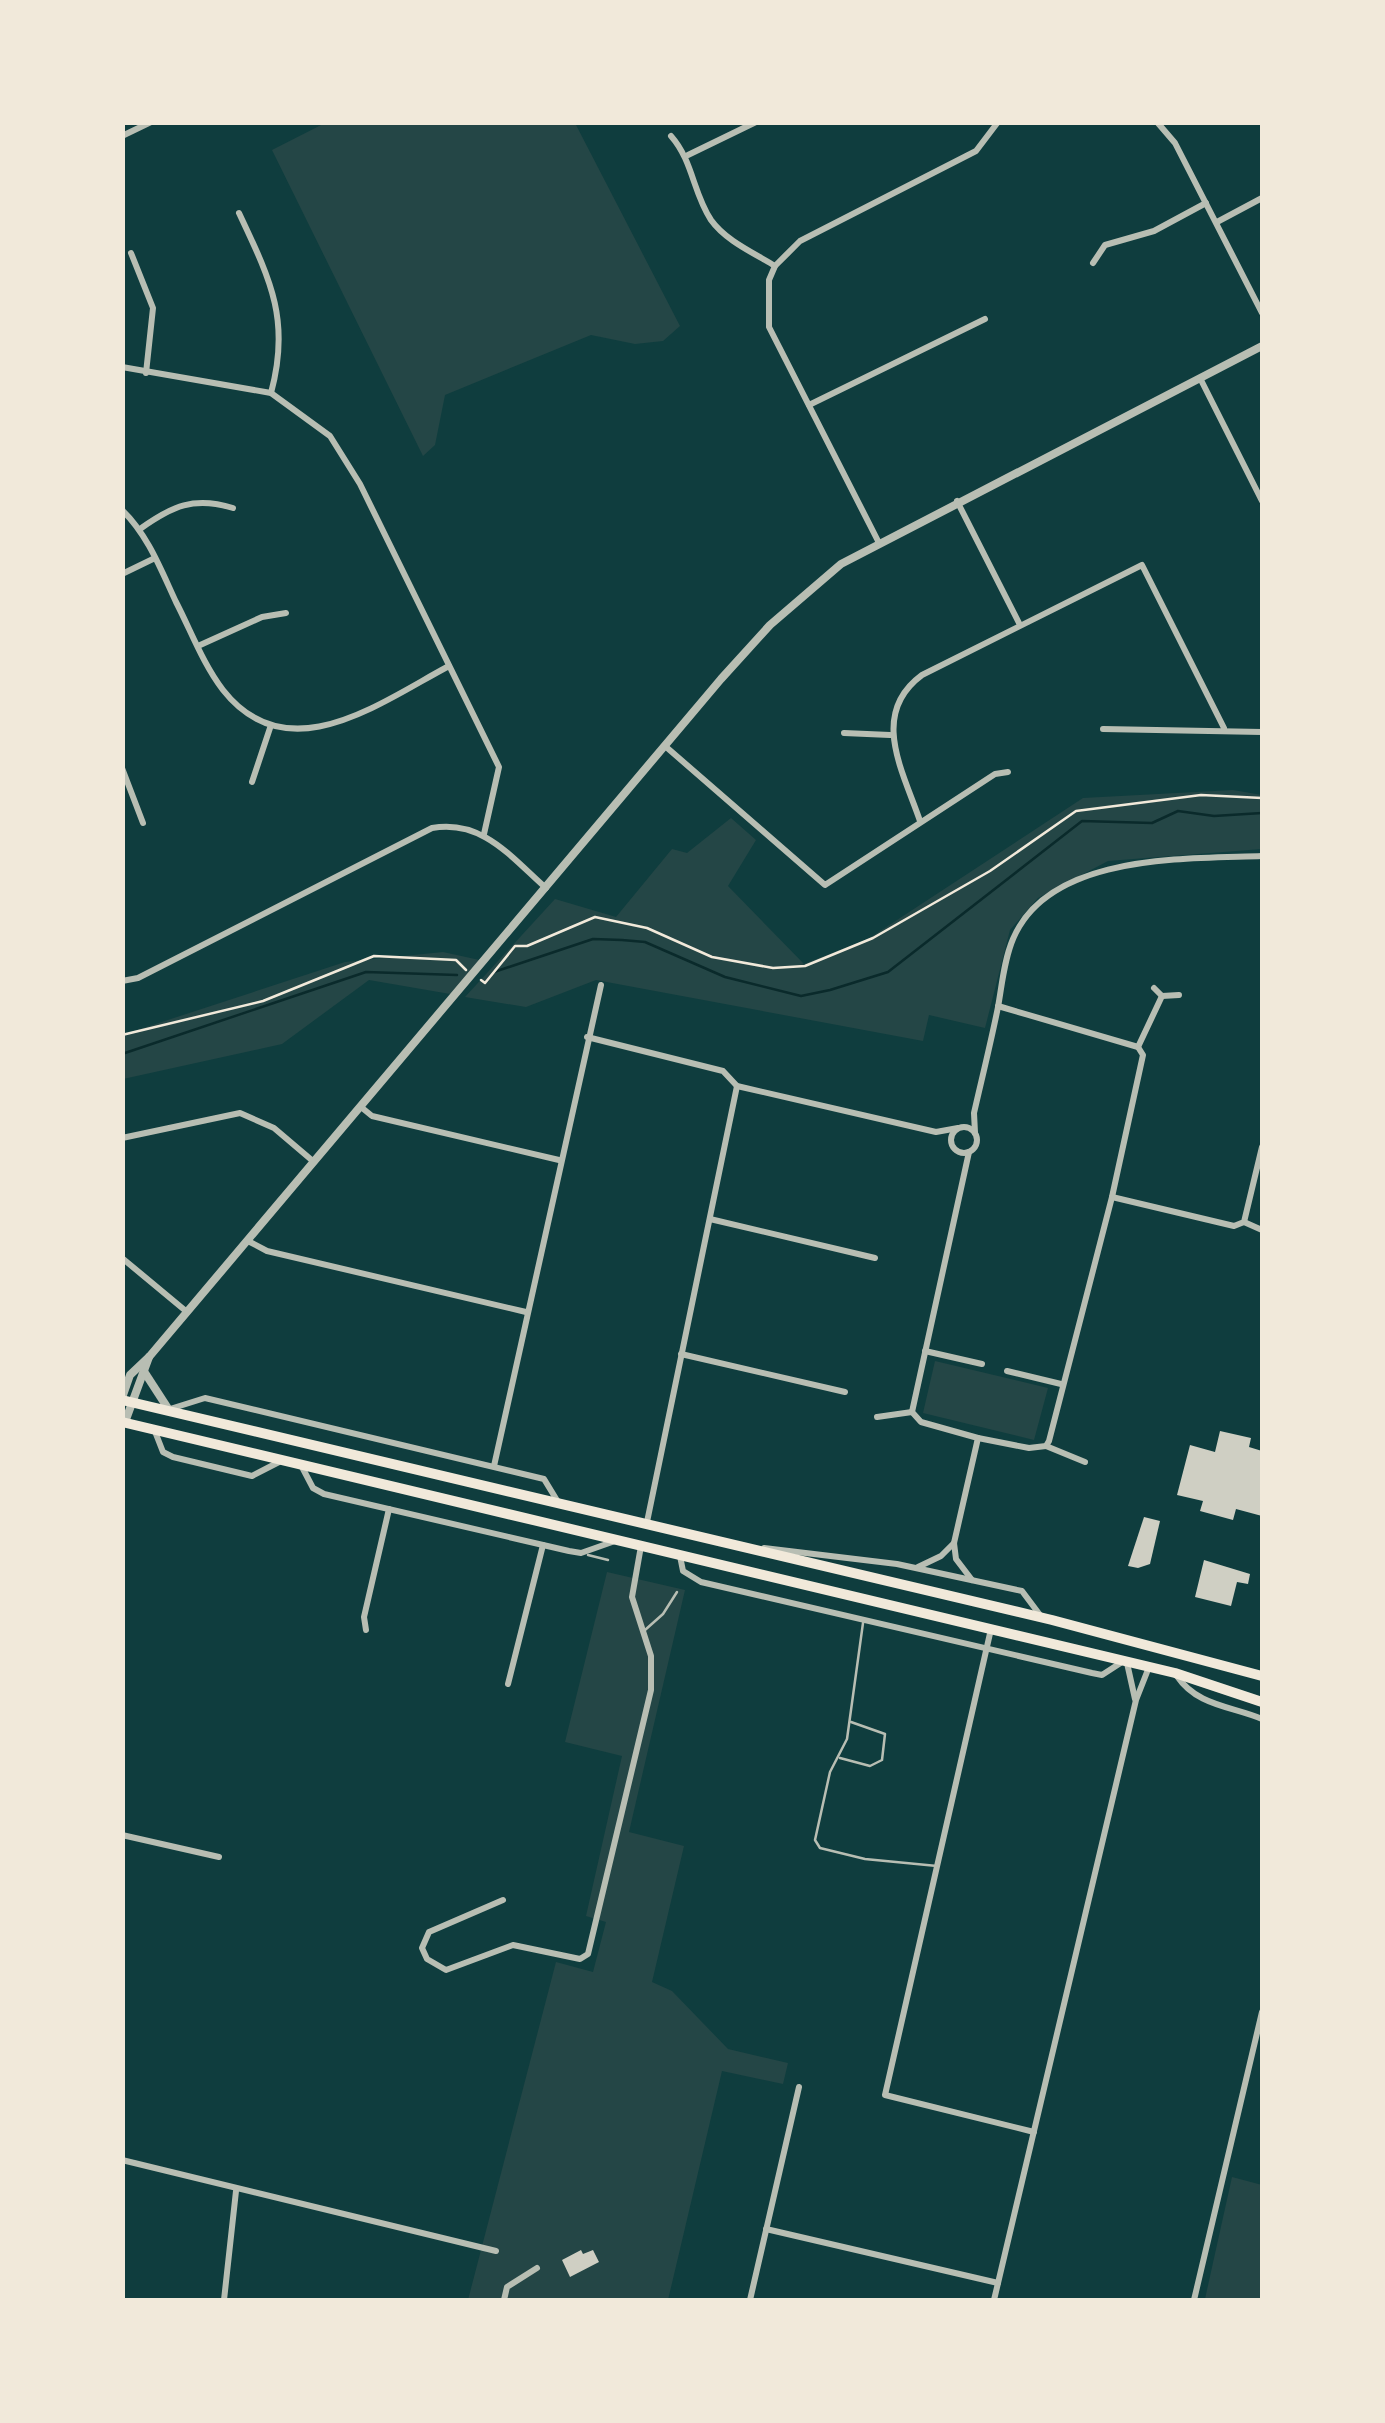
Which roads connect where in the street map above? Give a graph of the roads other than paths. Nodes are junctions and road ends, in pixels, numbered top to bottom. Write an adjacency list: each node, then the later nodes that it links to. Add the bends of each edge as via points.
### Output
1 (151, 122): 5 (street)
2 (756, 122): 7 (street)
3 (998, 122): 14 (street, via 976,150 800,241)
4 (1157, 122): 9 (street)
5 (122, 136)
6 (671, 136): 7 (street)
7 (688, 156): 14 (street, via 710,218)
8 (1262, 198): 11 (street)
9 (1206, 203): 11 (street); 13 (street, via 1154,231 1105,245)
10 (239, 213): 21 (street, via 278,312 280,359)
11 (1217, 222): 15 (street)
12 (130, 253): 19 (street, via 153,308)
13 (1092, 263)
14 (775, 266): 22 (street, via 766,315)
15 (1262, 313)
16 (986, 319): 22 (street)
17 (1262, 346): 20 (street)
18 (122, 367): 19 (street)
19 (146, 373): 21 (street)
20 (1200, 378): 23 (street); 24 (street)
21 (270, 393): 34 (street, via 310,417 346,456)
22 (808, 406): 28 (street)
23 (957, 500): 28 (street); 32 (street)
24 (1262, 501)
25 (233, 508): 27 (street, via 191,501)
26 (122, 510): 27 (street)
27 (140, 529): 29 (street)
28 (878, 542): 41 (street, via 841,564 770,625)
29 (155, 558): 30 (street); 33 (street)
30 (122, 574)
31 (286, 613): 33 (street)
32 (1020, 625): 36 (street, via 1142,565); 40 (street, via 911,683 897,701)
33 (198, 646): 35 (street, via 226,695)
34 (450, 666): 35 (street, via 338,724); 47 (street, via 499,767)
35 (271, 726): 44 (street)
36 (1224, 728): 37 (street); 38 (street)
37 (1102, 729)
38 (1262, 732)
39 (844, 734): 40 (street)
40 (890, 735): 45 (street)
41 (665, 746): 45 (street, via 825,885); 49 (street)
42 (122, 768): 46 (street)
43 (1008, 772): 45 (street)
44 (252, 782)
45 (920, 822)
46 (143, 823)
47 (484, 834): 49 (street); 50 (street, via 432,828)
48 (1262, 856): 55 (street, via 1135,860 1047,899 1012,940)
49 (546, 888): 59 (street)
50 (122, 981)
51 (600, 985): 56 (street)
52 (1154, 988): 54 (street)
53 (1179, 995): 54 (street)
54 (1162, 996): 57 (street)
55 (998, 1006): 57 (street); 60 (street)
56 (587, 1037): 58 (street, via 723,1071); 68 (street)
57 (1138, 1047): 71 (street, via 1143,1055)
58 (737, 1086): 62 (street); 72 (street)
59 (361, 1107): 68 (street, via 372,1116); 69 (street)
60 (974, 1113): 61 (street); 63 (street)
61 (960, 1128): 62 (street); 63 (street); 65 (street)
62 (936, 1132): 65 (street)
63 (975, 1133): 67 (street)
64 (122, 1138): 69 (street, via 240,1113 274,1128)
65 (954, 1147): 67 (street); 70 (street)
66 (1262, 1147): 73 (street)
67 (969, 1152): 70 (street)
68 (559, 1160): 79 (street)
69 (314, 1162): 75 (street)
70 (962, 1172): 80 (street)
71 (1112, 1197): 73 (street, via 1234,1226); 87 (street)
72 (710, 1219): 77 (street); 81 (street)
73 (1244, 1222): 74 (street)
74 (1262, 1230)
75 (248, 1240): 78 (street); 79 (street, via 267,1251)
76 (122, 1258): 78 (street)
77 (875, 1258)
78 (187, 1312): 82 (street)
79 (526, 1312): 99 (street)
80 (925, 1351): 83 (street); 91 (street)
81 (680, 1354): 88 (street); 103 (street)
82 (150, 1356): 85 (street); 86 (street)
83 (982, 1364)
84 (1006, 1371): 87 (street)
85 (145, 1373): 89 (street); 90 (street)
86 (126, 1376): 89 (street)
87 (1061, 1384): 96 (street)
88 (845, 1392)
89 (126, 1400): 90 (highway); 93 (street)
90 (169, 1410): 99 (street, via 206,1398); 101 (highway)
91 (912, 1412): 92 (street); 95 (street, via 921,1422)
92 (877, 1417)
93 (124, 1422): 94 (highway)
94 (154, 1428): 97 (highway); 97 (street, via 163,1452 173,1457 252,1476)
95 (978, 1438): 96 (street); 105 (street)
96 (1046, 1446): 98 (street)
97 (280, 1462): 100 (highway)
98 (1085, 1462)
99 (494, 1466): 101 (street, via 544,1479)
100 (302, 1467): 102 (street, via 324,1494); 104 (highway)
101 (559, 1504): 103 (highway)
102 (389, 1510): 106 (street); 118 (street)
103 (647, 1522): 107 (highway); 108 (highway)
104 (616, 1540): 107 (highway); 109 (street)
105 (954, 1543): 112 (street); 113 (street, via 956,1559)
106 (542, 1545): 109 (street); 126 (street)
107 (641, 1546): 110 (highway); 119 (street, via 632,1597)
108 (747, 1547): 112 (street); 115 (highway)
109 (581, 1553): 111 (lane)
110 (680, 1556): 116 (street, via 683,1571 702,1582); 117 (highway)
111 (608, 1560)
112 (916, 1568): 113 (street)
113 (972, 1580): 115 (street, via 1022,1591)
114 (677, 1592): 119 (lane)
115 (1042, 1617): 120 (highway)
116 (863, 1620): 121 (street); 130 (lane)
117 (992, 1629): 121 (street); 122 (highway)
118 (366, 1630)
119 (644, 1632): 135 (street, via 651,1690 588,1954 580,1959 513,1945 446,1970 427,1959 422,1948 429,1932)
120 (1148, 1643): 123 (highway); 125 (highway)
121 (988, 1649): 122 (street, via 1102,1675); 134 (street)
122 (1125, 1661): 123 (highway); 127 (street)
123 (1150, 1667): 124 (highway); 127 (street)
124 (1175, 1673): 128 (highway); 129 (street, via 1189,1694)
125 (1262, 1676)
126 (508, 1684)
127 (1136, 1700): 138 (street)
128 (1262, 1702)
129 (1262, 1719)
130 (851, 1722): 131 (lane); 131 (lane, via 884,1734 882,1760 870,1766)
131 (839, 1757): 134 (lane, via 830,1772 817,1845 866,1859)
132 (122, 1835): 133 (street)
133 (219, 1857)
134 (938, 1866): 138 (street, via 885,2095)
135 (503, 1900)
136 (1262, 2012): 149 (street)
137 (799, 2087): 141 (street)
138 (1034, 2132): 144 (street)
139 (122, 2160): 140 (street)
140 (236, 2191): 142 (street); 145 (street)
141 (766, 2229): 144 (street); 147 (street)
142 (496, 2250)
143 (537, 2268): 146 (street, via 512,2282)
144 (998, 2283): 148 (street)
145 (224, 2300)
146 (504, 2300)
147 (750, 2300)
148 (994, 2300)
149 (1194, 2300)

